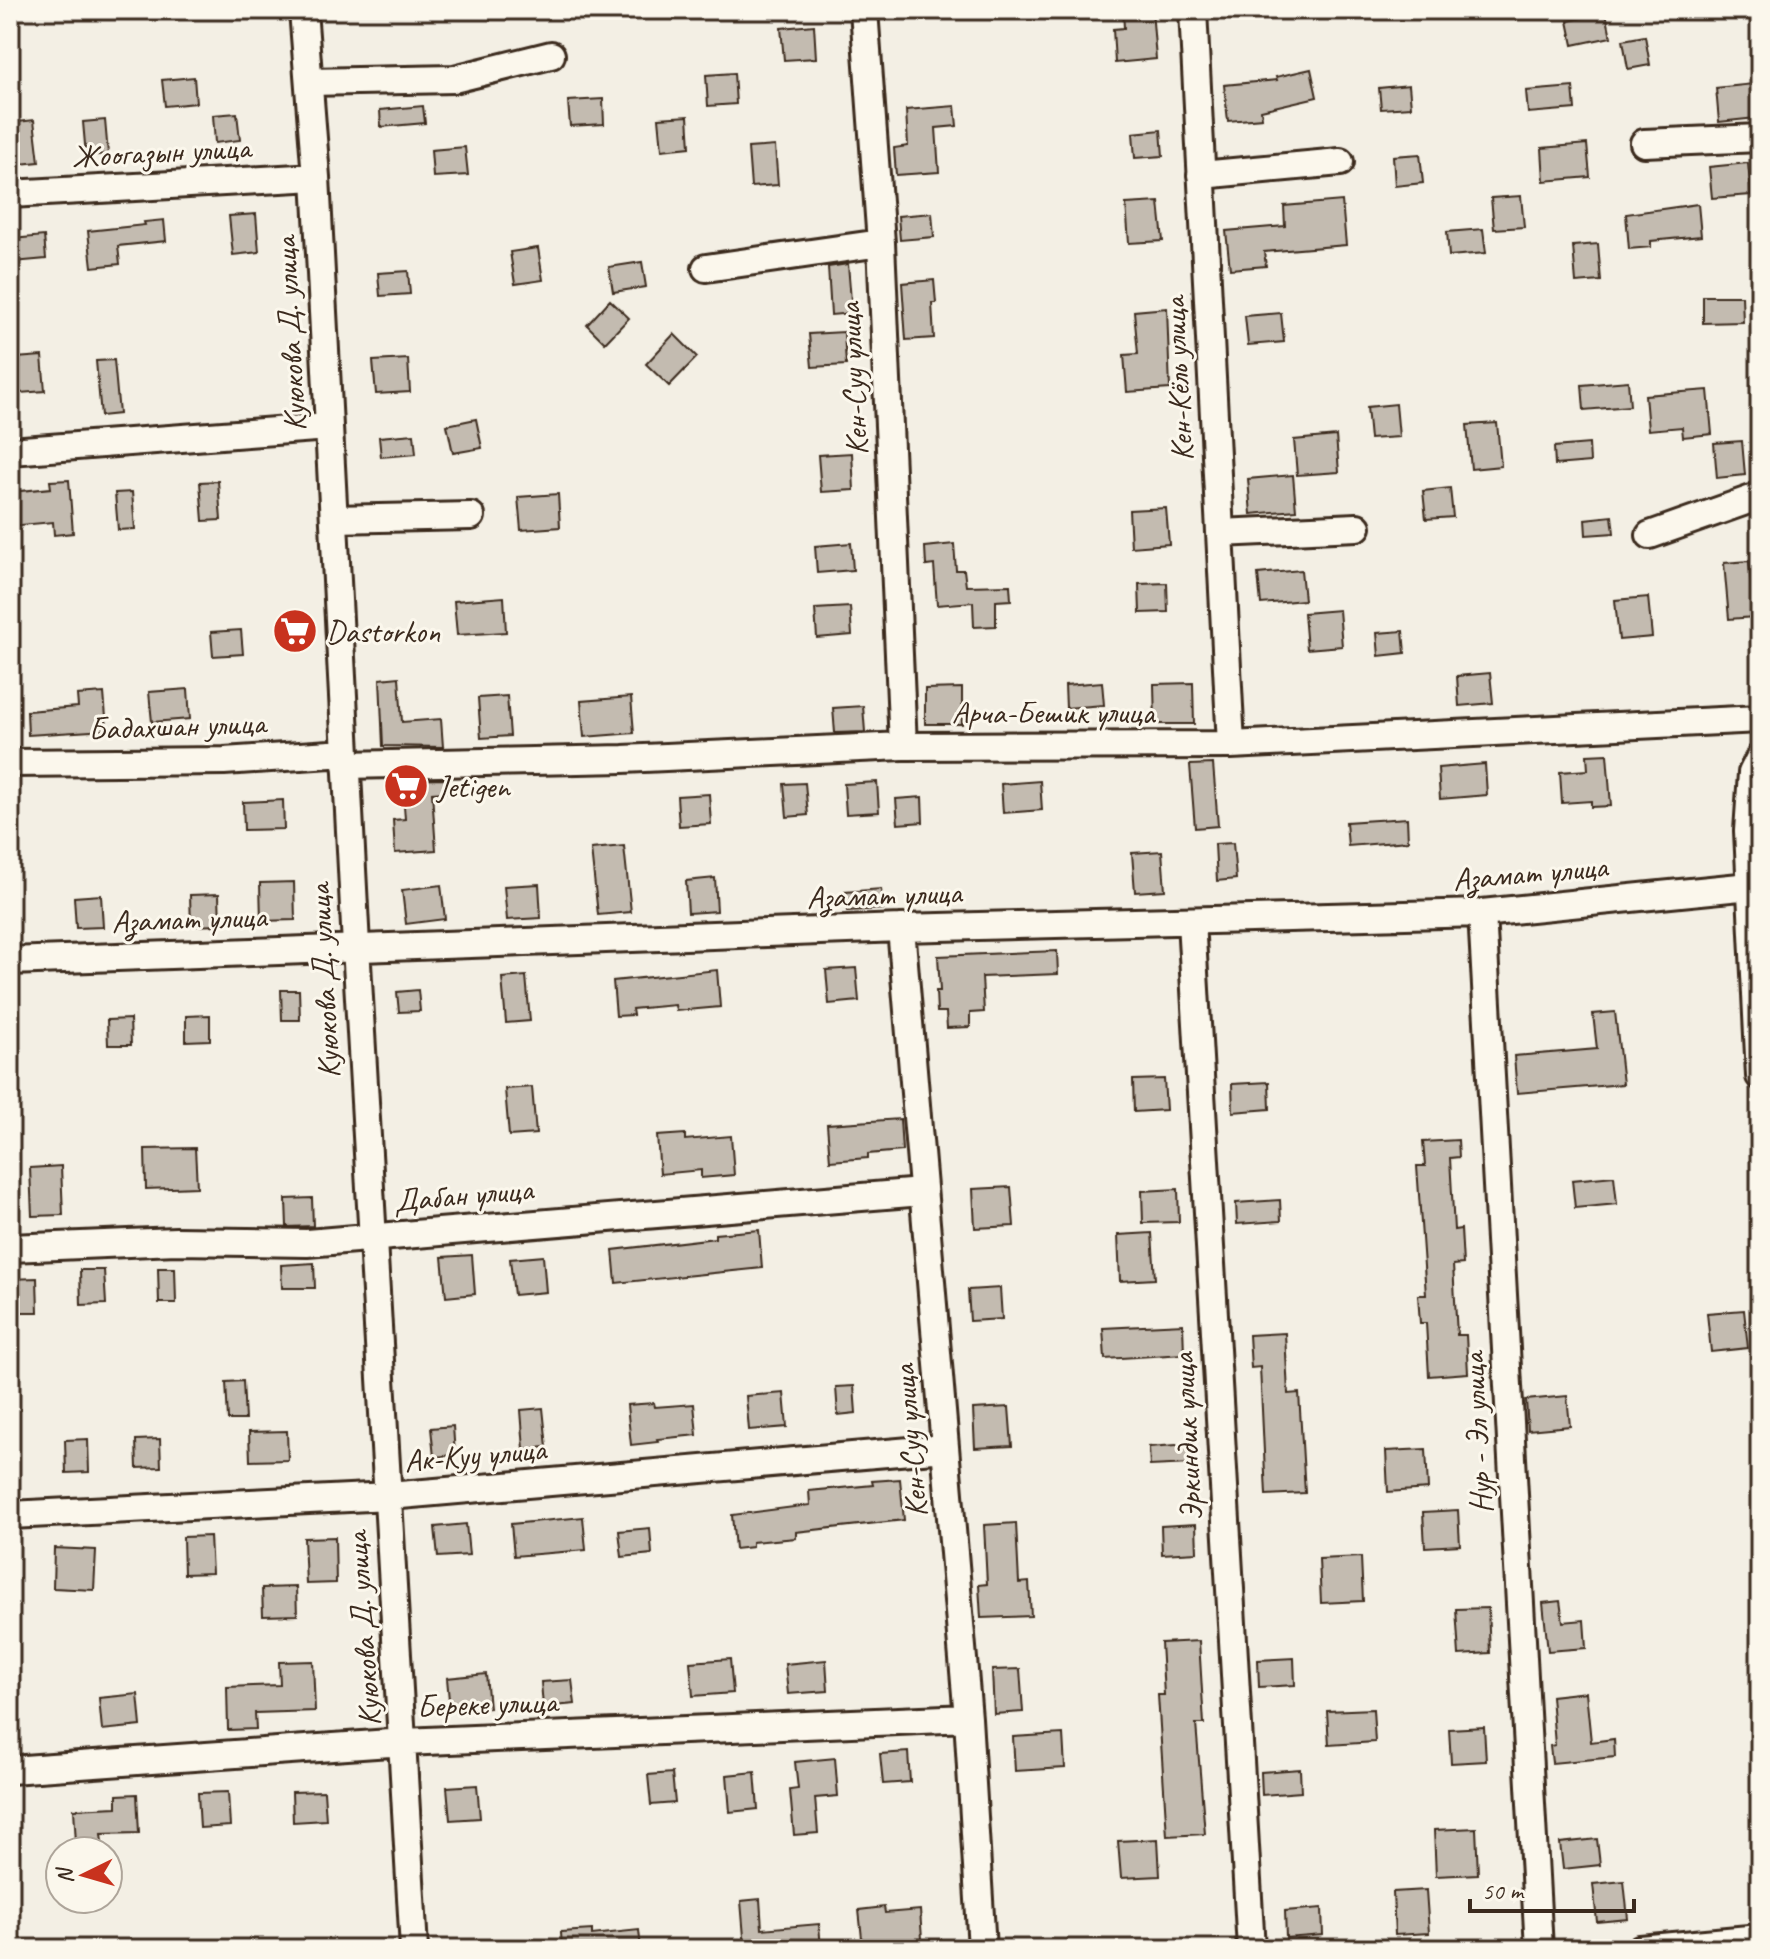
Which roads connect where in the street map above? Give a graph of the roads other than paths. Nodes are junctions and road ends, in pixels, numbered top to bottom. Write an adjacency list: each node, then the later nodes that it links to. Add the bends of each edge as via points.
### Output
1 (303, 10): 5 (street, Куюкова Д. улица)
2 (864, 10): 12 (street, Кен-Суу улица)
3 (1193, 10): 9 (street, Кен-Кёль улица)
4 (551, 55): 5 (street, via 454,79)
5 (309, 82): 10 (street, Куюкова Д. улица)
6 (1760, 138): 7 (street)
7 (1644, 143)
8 (1340, 162): 9 (street)
9 (1201, 175): 20 (street, Кен-Кёль улица)
10 (316, 177): 11 (street, Жоогазын улица); 14 (street, Куюкова Д. улица)
11 (10, 194)
12 (881, 243): 13 (street); 24 (street, Кен-Суу улица)
13 (706, 268)
14 (329, 427): 15 (street); 18 (street, Куюкова Д. улица)
15 (10, 451)
16 (1760, 496): 21 (street)
17 (471, 516): 18 (street)
18 (334, 519): 26 (street, Куюкова Д. улица)
19 (1357, 527): 20 (street)
20 (1220, 533): 23 (street, Кен-Кёль улица)
21 (1650, 535)
22 (1760, 719): 23 (street, Арча-Бешик улица)
23 (1231, 745): 24 (street, Арча-Бешик улица)
24 (903, 746): 26 (street, Арча-Бешик улица, via 623,759)
25 (1760, 757): 28 (street, via 1749,797)
26 (346, 759): 27 (street, Бадахшан улица); 32 (street, Куюкова Д. улица)
27 (10, 763)
28 (1755, 886): 29 (street, Азамат улица); 34 (street)
29 (1482, 913): 30 (street, Азамат улица); 48 (street, Нур - Эл улица)
30 (1191, 921): 31 (street, Азамат улица); 47 (street, Эркиндик улица)
31 (901, 928): 32 (street, Азамат улица); 35 (street, Кен-Суу улица)
32 (356, 946): 33 (street, Азамат улица); 36 (street, Куюкова Д. улица)
33 (10, 961)
34 (1760, 1076)
35 (922, 1192): 36 (street, Дабан улица); 38 (street, Кен-Суу улица)
36 (372, 1236): 37 (street, Дабан улица, via 307,1243 176,1241); 39 (street, Куюкова Д. улица)
37 (10, 1248)
38 (945, 1448): 39 (street, Ак-Куу улица); 41 (street, Кен-Суу улица)
39 (389, 1496): 40 (street, Ак-Куу улица); 42 (street, Куюкова Д. улица)
40 (10, 1515)
41 (968, 1718): 42 (street, Береке улица); 46 (street, Кен-Суу улица)
42 (404, 1742): 43 (street, Береке улица); 45 (street, Куюкова Д. улица)
43 (10, 1770)
44 (1760, 1938): 49 (street)
45 (414, 1949)
46 (982, 1949)
47 (1251, 1949)
48 (1539, 1949)
49 (1640, 1949)

